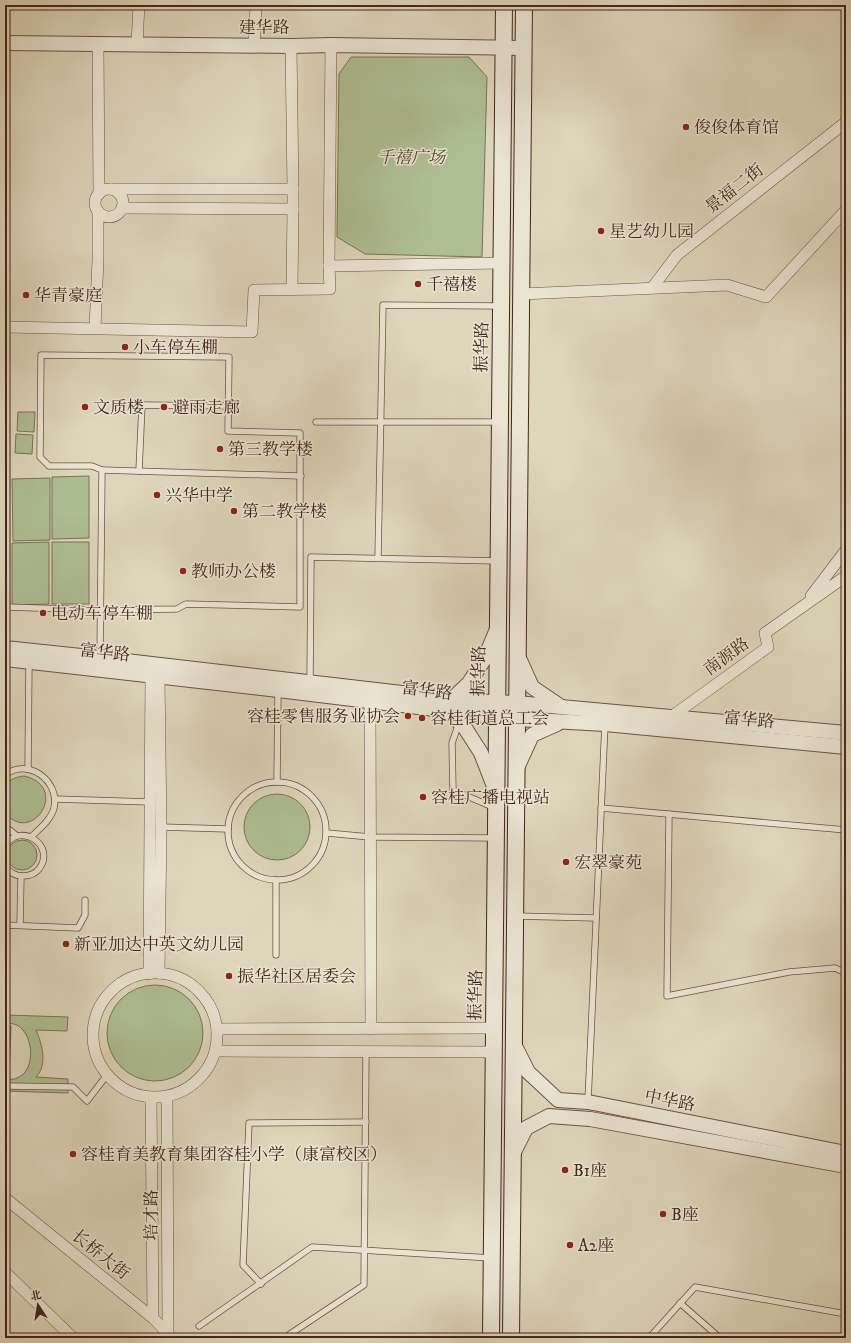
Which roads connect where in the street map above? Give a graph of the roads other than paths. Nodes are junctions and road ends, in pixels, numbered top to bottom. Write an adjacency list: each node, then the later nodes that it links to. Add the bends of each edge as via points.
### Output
1 (139, 5): 7 (street)
2 (256, 5): 8 (street)
3 (504, 5): 11 (main road, 振华路)
4 (524, 5): 12 (main road)
5 (5, 43): 6 (street, 建华路)
6 (98, 44): 7 (street, 建华路); 16 (street)
7 (137, 44): 8 (street, 建华路)
8 (254, 45): 10 (street, 建华路)
9 (331, 45): 10 (street, 建华路); 11 (street, 建华路); 22 (street)
10 (291, 46): 15 (street)
11 (503, 48): 12 (street, 建华路); 21 (main road, 振华路)
12 (523, 48): 25 (main road)
13 (846, 122): 23 (street, 景福二街, via 677,254)
14 (111, 189): 15 (street); 16 (street, via 102,190); 17 (street, via 122,196)
15 (293, 189): 18 (street)
16 (98, 194): 20 (street, via 95,202)
17 (122, 208): 18 (street); 20 (street, via 120,212 111,216)
18 (293, 209): 24 (street)
19 (846, 210): 23 (street, via 766,297 727,285)
20 (98, 211): 28 (street)
21 (501, 263): 22 (street); 26 (main road, 振华路)
22 (329, 266): 24 (street, via 330,288)
23 (652, 288): 25 (street)
24 (292, 289): 28 (street, via 254,290 252,332)
25 (521, 294): 45 (main road)
26 (501, 306): 31 (lane, via 383,305); 32 (main road, 振华路)
27 (5, 327): 28 (street)
28 (95, 328)
29 (228, 406): 33 (lane, via 229,357 41,355 40,457 49,466 92,466); 34 (lane, via 142,405); 35 (lane, via 228,431 300,433)
30 (316, 422): 31 (lane)
31 (380, 422): 32 (lane); 37 (lane)
32 (500, 422): 38 (main road, 振华路)
33 (102, 470): 34 (lane); 42 (lane)
34 (140, 471): 35 (lane)
35 (301, 476): 42 (lane, via 300,607 186,604 177,609)
36 (846, 550): 40 (street)
37 (378, 558): 38 (lane); 50 (lane, via 311,557)
38 (498, 561): 43 (main road, 振华路)
39 (846, 576): 40 (street, 南源路)
40 (804, 605): 57 (street, 南源路, via 765,633 768,647)
41 (5, 608): 42 (lane)
42 (100, 610): 46 (lane)
43 (498, 626): 54 (street, via 485,658 469,683); 56 (main road, 振华路)
44 (5, 648): 46 (street, 富华路)
45 (518, 654): 53 (main road); 55 (street, via 532,687)
46 (100, 658): 50 (street, 富华路)
47 (5, 659): 48 (street, 富华路)
48 (29, 662): 49 (street, 富华路); 64 (lane)
49 (155, 676): 51 (street, 富华路); 70 (street); 75 (street)
50 (310, 682): 54 (street, 富华路)
51 (278, 690): 52 (street, 富华路); 67 (lane)
52 (370, 701): 54 (street, 富华路); 80 (street)
53 (517, 703): 55 (street, 富华路); 56 (street, 富华路); 58 (main road)
54 (449, 705): 56 (street, 富华路); 60 (street)
55 (562, 707): 57 (street, 富华路)
56 (497, 710): 58 (street, 富华路); 68 (main road, 振华路)
57 (671, 717): 62 (street, 富华路)
58 (517, 719): 59 (street, 富华路); 65 (main road)
59 (562, 722): 61 (street, 富华路); 65 (street, via 532,735)
60 (459, 723): 68 (street, via 481,753); 71 (lane, via 452,743 453,790)
61 (605, 724): 63 (street, 富华路); 72 (lane)
62 (846, 734)
63 (846, 747)
64 (28, 769): 66 (lane); 69 (lane, via 47,779 53,788)
65 (516, 770): 88 (main road)
66 (5, 775)
67 (277, 782): 76 (lane, via 262,784 238,801 231,814); 78 (lane, via 293,784 307,791 318,803 325,817)
68 (496, 790): 71 (main road, 振华路)
69 (55, 799): 70 (lane); 81 (lane, via 54,810)
70 (150, 802): 93 (street)
71 (496, 808): 82 (main road, 振华路)
72 (601, 808): 73 (lane); 89 (lane)
73 (669, 814): 77 (lane); 94 (lane, via 667,996 789,972 835,968)
74 (5, 826): 79 (lane)
75 (160, 827): 76 (lane); 93 (street)
76 (228, 829): 86 (lane, via 230,844 236,858 247,870 261,877)
77 (846, 830)
78 (327, 833): 80 (lane); 86 (lane, via 324,848 305,872 291,878)
79 (17, 836): 81 (lane); 83 (lane)
80 (370, 836): 82 (lane); 97 (street)
81 (31, 837): 85 (lane, via 41,846 43,859 37,871 31,875)
82 (495, 838): 95 (main road, 振华路)
83 (5, 846)
84 (5, 866): 85 (lane, via 12,873)
85 (21, 876): 91 (lane)
86 (276, 880): 92 (lane)
87 (85, 900): 91 (lane, via 85,915 78,928)
88 (515, 916): 89 (lane); 98 (main road)
89 (596, 918): 106 (lane)
90 (5, 925): 91 (lane)
91 (20, 925)
92 (276, 955)
93 (154, 973): 96 (street, via 176,976 192,984 205,997 214,1012); 102 (street, via 137,975 118,985 103,1001 94,1020 92,1042 99,1063)
94 (846, 973)
95 (494, 1028): 97 (street); 101 (main road, 振华路)
96 (218, 1029): 97 (street); 99 (street)
97 (371, 1029)
98 (514, 1044): 106 (street, 中华路, via 528,1072 558,1100); 109 (main road)
99 (216, 1051): 100 (street); 104 (street, via 207,1071 192,1086)
100 (366, 1052): 101 (street); 107 (lane)
101 (493, 1052): 113 (main road, 振华路)
102 (107, 1075): 103 (lane, via 87,1101 73,1087); 105 (street, via 130,1093)
103 (5, 1086)
104 (167, 1097): 105 (street); 120 (street, 培才路)
105 (151, 1098): 118 (street, 培才路)
106 (588, 1102): 108 (street, 中华路)
107 (366, 1122): 112 (lane); 115 (lane, via 249,1123 243,1265)
108 (846, 1153)
109 (513, 1154): 110 (street, 中华路, via 526,1128 549,1116 560,1116 590,1119); 124 (main road)
110 (846, 1166)
111 (5, 1198): 118 (street, 长桥大街)
112 (364, 1250): 113 (lane); 115 (lane, via 312,1247); 122 (lane, via 364,1285)
113 (491, 1258): 123 (main road, 振华路)
114 (5, 1272): 121 (street)
115 (261, 1284): 119 (lane)
116 (680, 1303): 117 (lane, via 695,1287); 125 (lane); 126 (lane)
117 (846, 1314)
118 (153, 1318): 120 (street, 长桥大街)
119 (199, 1326)
120 (170, 1336)
121 (73, 1338)
122 (284, 1338)
123 (491, 1338)
124 (511, 1338)
125 (649, 1338)
126 (720, 1338)

